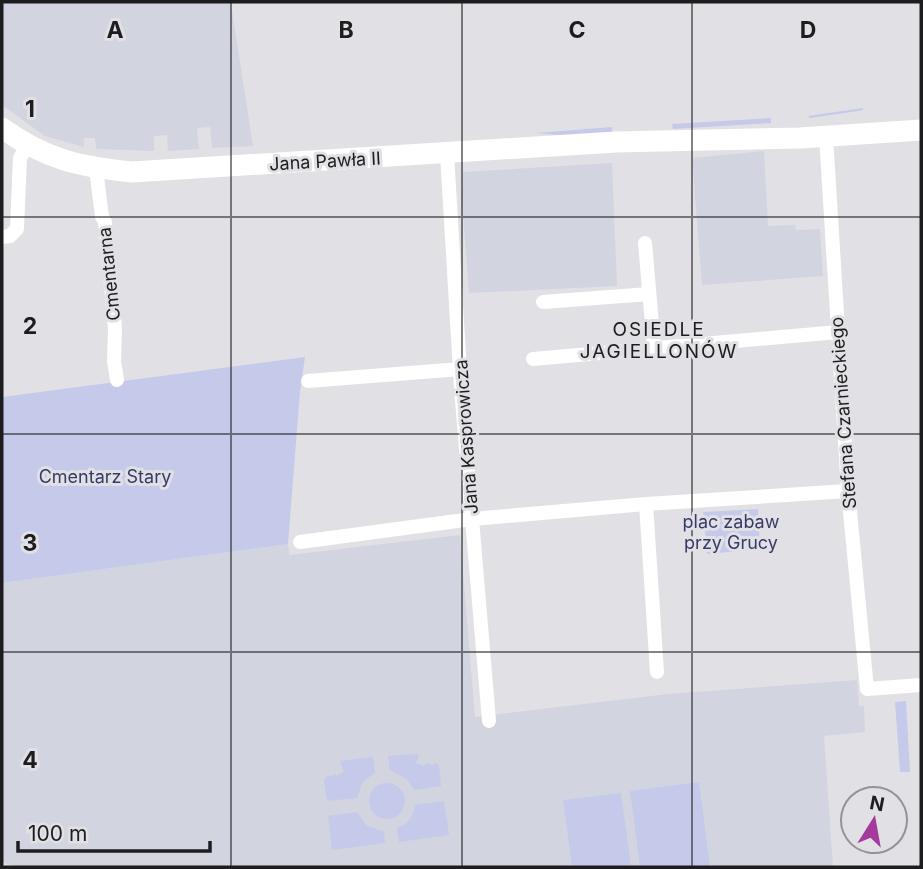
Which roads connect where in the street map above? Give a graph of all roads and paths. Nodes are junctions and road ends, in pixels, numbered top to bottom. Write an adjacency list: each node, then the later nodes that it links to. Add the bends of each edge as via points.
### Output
1 (921, 118): 5 (main road, Jana Pawła II)
2 (2, 128): 6 (main road, Jana Pawła II)
3 (921, 130): 4 (main road, Jana Pawła II)
4 (826, 136): 5 (main road, Jana Pawła II); 13 (street, Stefana Czarnieckiego)
5 (657, 140): 7 (main road, Jana Pawła II)
6 (27, 146): 8 (main road, Jana Pawła II); 9 (street, via 20,158 17,229)
7 (447, 153): 8 (main road, Jana Pawła II, via 132,173); 16 (street, Jana Kasprowicza)
8 (96, 169): 17 (street, Cmentarna, via 105,222)
9 (2, 237)
10 (645, 243): 11 (street)
11 (649, 294): 12 (street); 14 (street)
12 (543, 302)
13 (838, 332): 14 (street); 19 (street, Stefana Czarnieckiego)
14 (654, 347): 15 (street)
15 (533, 359)
16 (460, 369): 18 (street); 21 (street, Jana Kasprowicza)
17 (117, 380)
18 (308, 381)
19 (848, 491): 20 (street); 24 (street, Stefana Czarnieckiego, via 867,689)
20 (646, 504): 21 (street); 23 (street)
21 (472, 519): 22 (street); 25 (street, Jana Kasprowicza)
22 (300, 542)
23 (657, 671)
24 (921, 685)
25 (489, 721)

